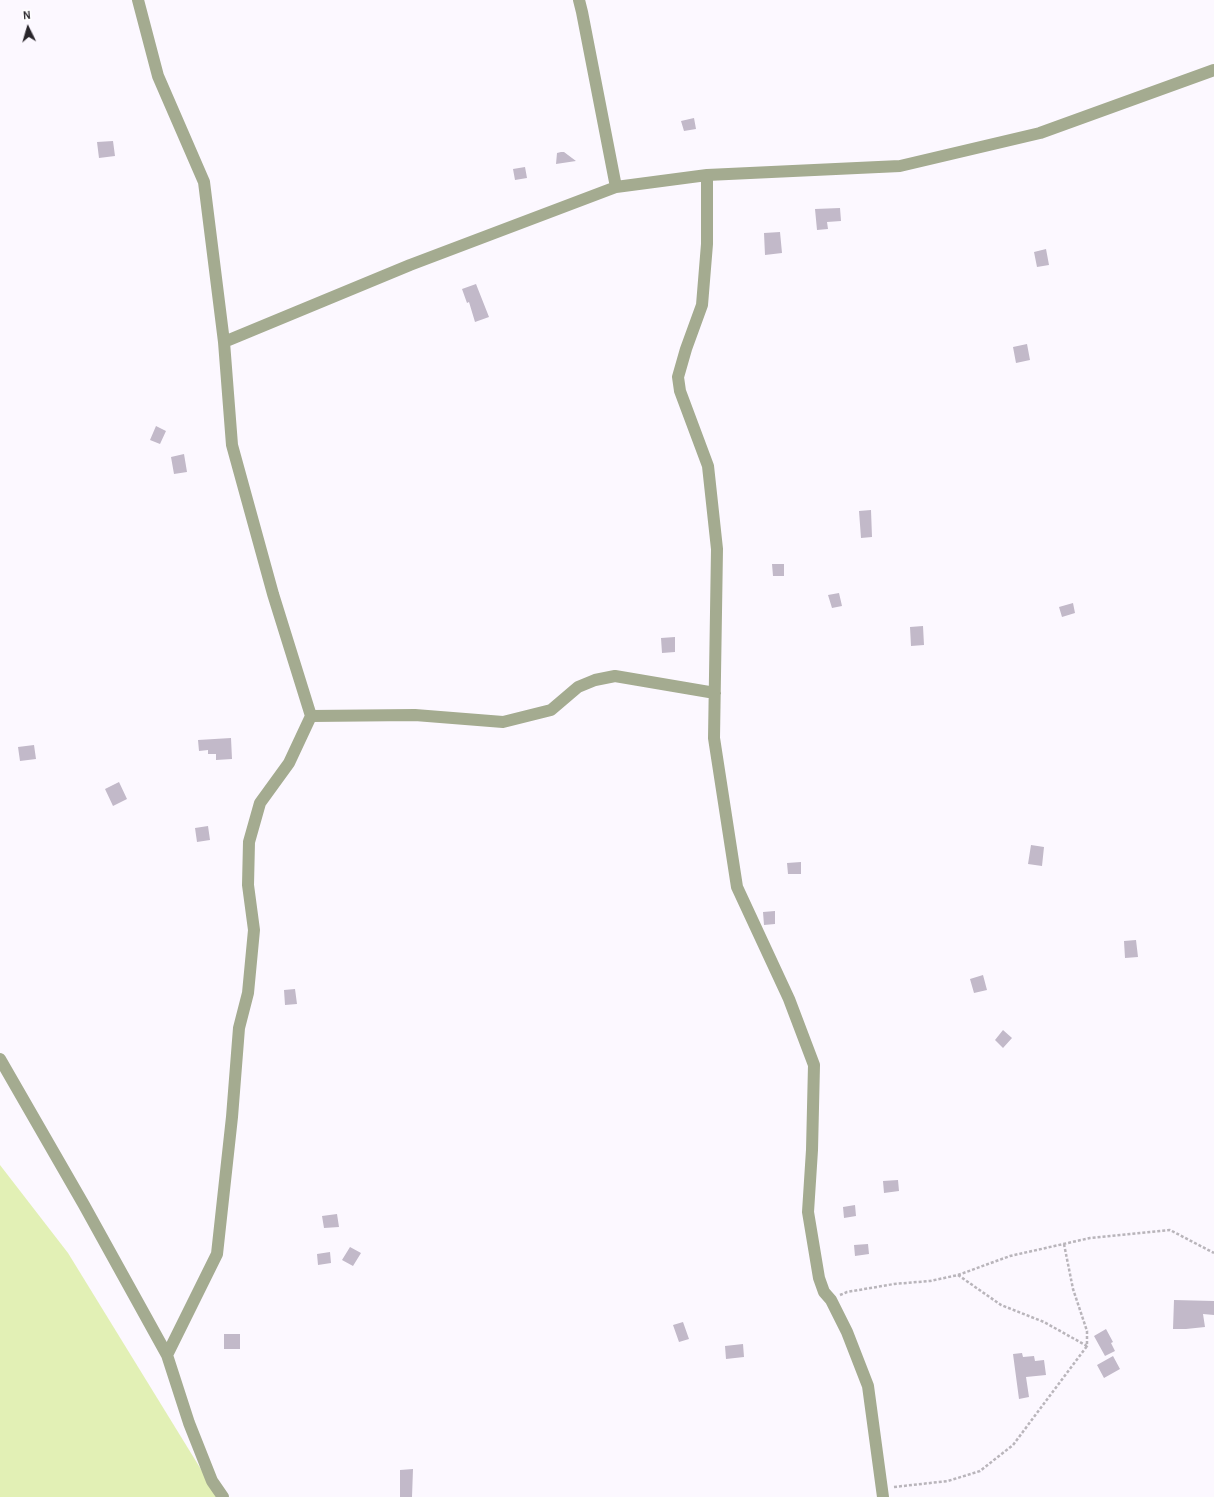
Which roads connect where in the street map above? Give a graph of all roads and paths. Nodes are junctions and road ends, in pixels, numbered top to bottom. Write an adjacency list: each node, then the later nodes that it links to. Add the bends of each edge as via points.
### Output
1 (138, 0): 6 (street, via 158,76 204,182)
2 (579, 0): 5 (street)
3 (1214, 70): 4 (street, via 1040,133 900,166)
4 (707, 175): 5 (street); 7 (street, via 707,244 702,305 678,377 680,391 708,466 717,549)
5 (616, 187): 6 (street, via 410,265)
6 (224, 342): 8 (street, via 232,445 273,594)
7 (715, 693): 8 (street, via 615,676 578,687 551,710 503,722 415,715); 13 (street, via 714,738 737,887 789,999 814,1065 808,1212 819,1278 824,1292)
8 (312, 716): 15 (street, via 289,763 260,802 249,842 248,885 254,930 248,993 240,1028 217,1254)
9 (0, 1059): 15 (street, via 84,1204)
10 (1064, 1244): 11 (path, via 1090,1238 1170,1230); 12 (path, via 1010,1256); 14 (path, via 1073,1289 1087,1331)
11 (1214, 1252)
12 (958, 1274): 13 (path, via 930,1281 847,1292); 14 (path, via 1001,1305 1044,1322)
13 (831, 1300): 16 (street, via 847,1332 868,1386)
14 (1087, 1346): 16 (path, via 1013,1445 980,1471 948,1481)
15 (166, 1355): 17 (street, via 212,1481)
16 (883, 1493)
17 (223, 1497)

